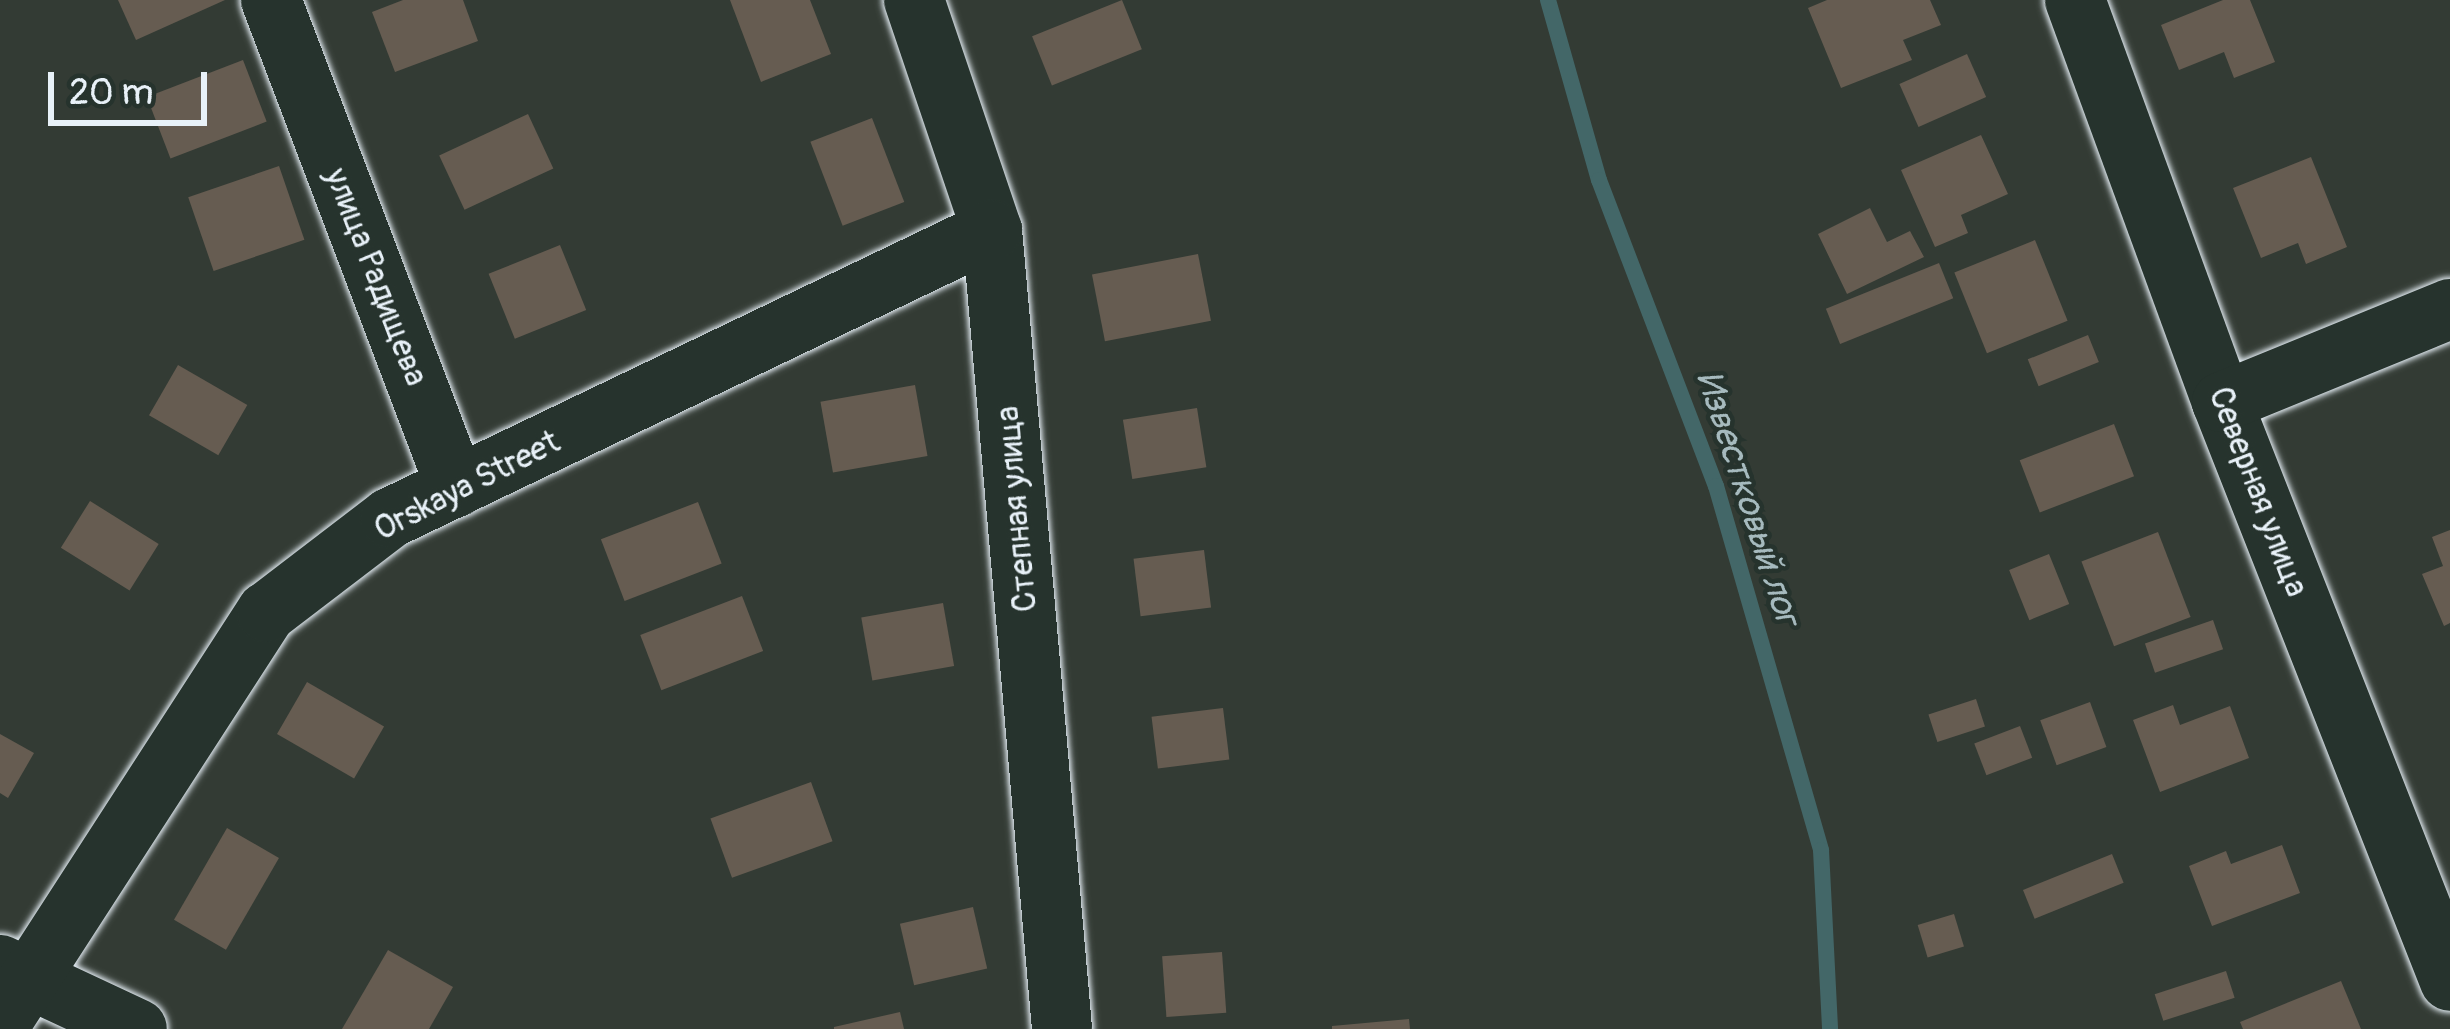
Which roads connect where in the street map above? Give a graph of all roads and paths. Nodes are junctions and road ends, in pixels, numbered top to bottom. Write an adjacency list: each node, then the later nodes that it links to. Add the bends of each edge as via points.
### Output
1 (271, 0): 7 (street, улица Радищева)
2 (914, 0): 4 (street, Степная улица)
3 (2075, 0): 6 (street, Северная улица)
4 (992, 230): 7 (street, Orskaya Street); 11 (street, Степная улица)
5 (2450, 309): 6 (street)
6 (2222, 402): 8 (street, Северная улица)
7 (456, 488): 9 (street, Orskaya Street, via 390,518 267,612)
8 (2450, 981)
9 (9, 991): 10 (street)
10 (136, 1029)
11 (1062, 1029)

